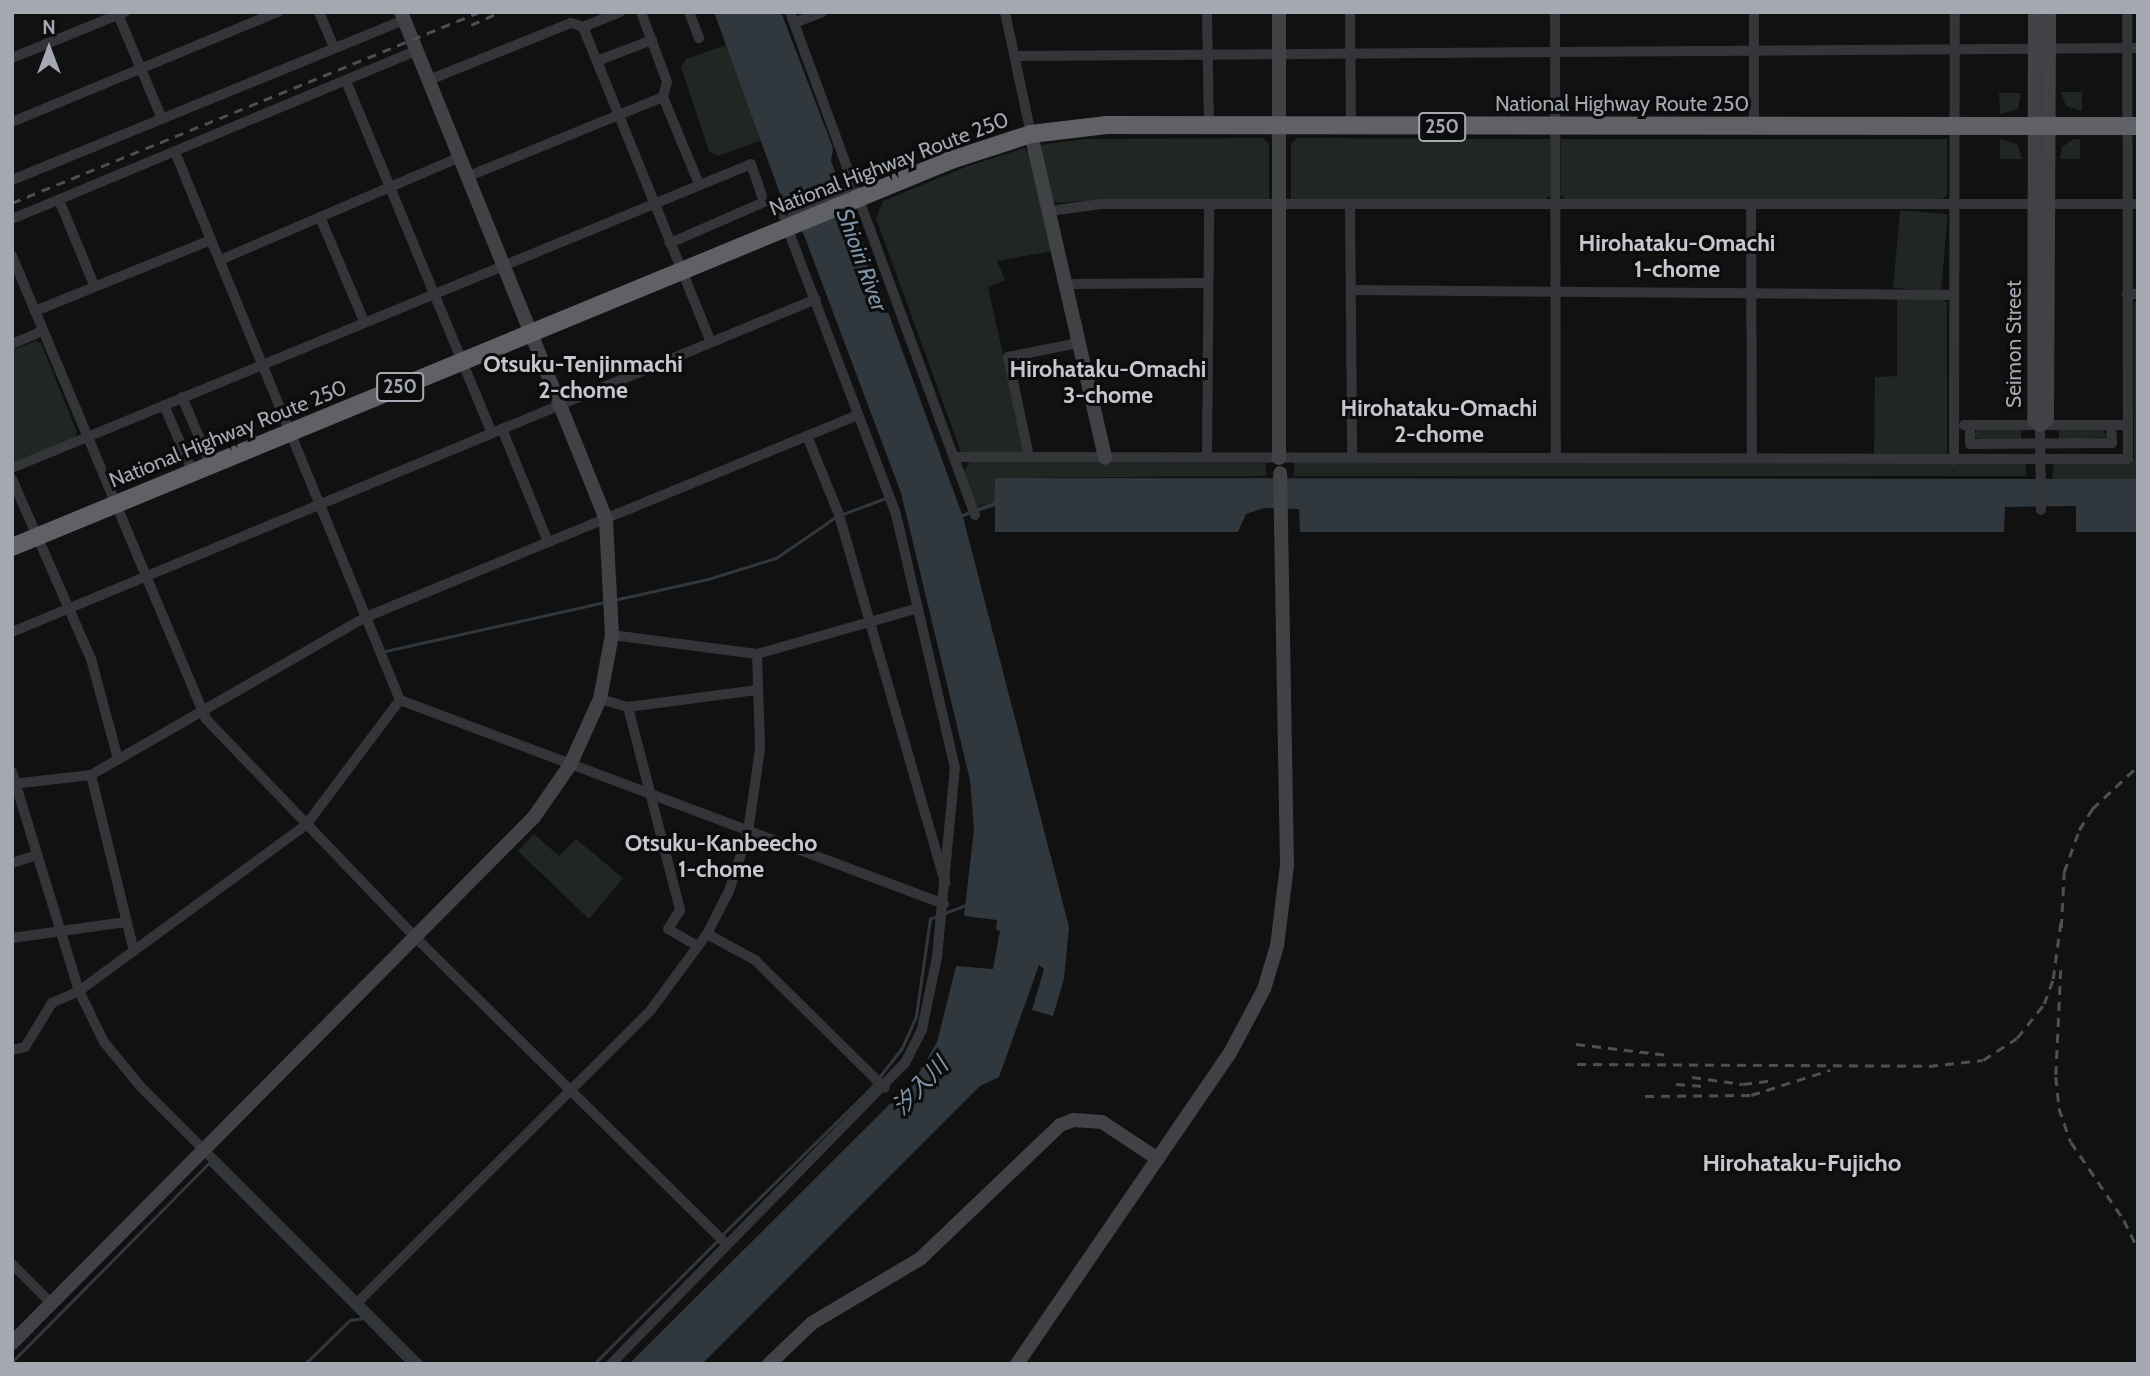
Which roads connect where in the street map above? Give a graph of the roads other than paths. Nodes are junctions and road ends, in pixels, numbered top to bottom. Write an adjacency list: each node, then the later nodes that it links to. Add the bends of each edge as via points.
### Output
1 (278, 12): 37 (street)
2 (319, 12): 24 (street)
3 (620, 12): 21 (street)
4 (641, 12): 23 (street)
5 (689, 12): 22 (street)
6 (790, 12): 20 (street)
7 (822, 12): 20 (street)
8 (1005, 12): 34 (street)
9 (1208, 12): 33 (street)
10 (1279, 12): 31 (street)
11 (1350, 12): 32 (street)
12 (1555, 12): 30 (street)
13 (1754, 12): 29 (street)
14 (1955, 12): 26 (street)
15 (2035, 12): 27 (street, Seimon Street)
16 (2049, 12): 27 (street, Seimon Street)
17 (2127, 12): 25 (street)
18 (120, 13): 35 (street); 37 (street)
19 (401, 14): 24 (street); 28 (street)
20 (794, 23): 59 (street)
21 (583, 27): 36 (street); 39 (street, via 571,23)
22 (699, 38)
23 (652, 40): 36 (street); 40 (street, via 667,82)
24 (334, 48): 42 (street)
25 (2132, 48): 27 (street); 50 (street)
26 (1955, 49): 27 (street); 29 (street); 49 (street)
27 (2042, 49): 47 (street, Seimon Street)
28 (416, 51): 38 (street); 39 (street)
29 (1753, 51): 30 (street); 48 (street)
30 (1555, 52): 32 (street); 46 (street)
31 (1279, 54): 32 (street); 33 (street); 45 (street)
32 (1350, 54): 51 (street)
33 (1207, 55): 34 (street); 44 (street)
34 (1014, 56): 52 (street)
35 (12, 58)
36 (597, 61): 41 (street)
37 (142, 69): 42 (street); 43 (street)
38 (346, 80): 53 (street); 58 (street)
39 (429, 80): 54 (street)
40 (663, 97): 41 (street); 57 (street)
41 (619, 115): 55 (street); 61 (street)
42 (162, 119): 56 (street)
43 (12, 122)
44 (1209, 126): 45 (highway, National Highway Route 250 / 250); 52 (highway, National Highway Route 250 / 250, via 1107,125)
45 (1279, 126): 51 (highway, National Highway Route 250 / 250); 68 (street)
46 (1555, 126): 48 (highway, National Highway Route 250 / 250); 51 (highway, National Highway Route 250 / 250); 62 (street)
47 (2042, 126): 49 (highway, National Highway Route 250 / 250); 50 (highway, National Highway Route 250 / 250); 65 (street, Seimon Street)
48 (1754, 127): 49 (highway, National Highway Route 250 / 250)
49 (1954, 127): 64 (street)
50 (2133, 127): 66 (street)
51 (1352, 128)
52 (1031, 134): 59 (highway, National Highway Route 250 / 250); 70 (street)
53 (175, 152): 60 (street); 74 (street)
54 (460, 157): 55 (street); 58 (street)
55 (469, 176): 78 (street)
56 (12, 180)
57 (699, 184): 61 (street); 75 (street, via 751,164 764,202)
58 (390, 187): 71 (street); 84 (street)
59 (858, 190): 73 (highway, National Highway Route 250 / 250); 114 (street)
60 (59, 200): 72 (street); 82 (street)
61 (654, 202): 75 (street); 78 (street)
62 (1555, 203): 63 (street); 69 (street); 85 (street)
63 (1751, 204): 64 (street); 87 (street)
64 (1954, 204): 65 (street); 88 (street)
65 (2042, 204): 66 (street); 105 (street, Seimon Street, via 2034,419)
66 (2132, 204): 86 (street)
67 (1209, 205): 68 (street); 70 (street, via 1101,204); 80 (street)
68 (1279, 205): 69 (street); 119 (street)
69 (1350, 205): 83 (street)
70 (1050, 211): 81 (street)
71 (320, 217): 77 (street); 91 (street)
72 (12, 219)
73 (785, 222): 79 (highway, National Highway Route 250 / 250); 89 (street)
74 (211, 240): 77 (street); 82 (street)
75 (670, 243): 79 (street)
76 (12, 256): 90 (street)
77 (220, 260): 98 (street)
78 (504, 263): 84 (street); 93 (street)
79 (682, 271): 93 (highway, National Highway Route 250 / 250); 94 (street)
80 (1208, 283): 81 (street); 116 (street)
81 (1066, 284): 95 (street)
82 (94, 285): 90 (street)
83 (1351, 290): 85 (street); 117 (street)
84 (434, 293): 91 (street); 97 (street)
85 (1556, 293): 87 (street); 113 (street)
86 (2132, 294): 107 (street)
87 (1752, 295): 88 (street); 120 (street)
88 (1954, 295): 103 (street)
89 (816, 299): 94 (street); 102 (street)
90 (35, 311): 92 (street)
91 (364, 321): 98 (street)
92 (43, 331): 96 (street); 111 (street)
93 (533, 333): 97 (highway, National Highway Route 250 / 250); 100 (street)
94 (711, 342): 100 (street)
95 (1078, 343): 115 (street, via 1008,357); 118 (street)
96 (12, 344)
97 (462, 361): 108 (street); 109 (highway, National Highway Route 250 / 250)
98 (262, 364): 99 (street); 109 (street)
99 (182, 397): 101 (street); 123 (street)
100 (561, 403): 108 (street); 132 (street)
101 (164, 405): 111 (street); 125 (street)
102 (858, 415): 110 (street); 138 (street, via 896,514)
103 (1954, 425): 104 (street); 122 (street)
104 (1970, 425): 105 (street); 112 (street, via 1970,444)
105 (2040, 425): 106 (street); 112 (street)
106 (2111, 425): 107 (street); 112 (street, via 2112,443)
107 (2128, 425): 121 (street, via 2128,459)
108 (497, 431): 129 (street); 134 (street)
109 (291, 433): 123 (highway, National Highway Route 250 / 250); 129 (street)
110 (807, 436): 132 (street); 140 (street, via 839,515)
111 (86, 437): 124 (street); 128 (street)
112 (2040, 444): 121 (street)
113 (1556, 456): 117 (street); 120 (street)
114 (954, 457): 115 (street); 131 (street)
115 (1029, 457): 118 (street)
116 (1207, 457): 118 (street); 119 (street)
117 (1352, 457): 119 (street)
118 (1105, 458)
119 (1279, 458): 126 (street)
120 (1752, 458): 122 (street)
121 (2040, 458): 122 (street); 130 (street)
122 (1954, 460)
123 (211, 465): 125 (highway, National Highway Route 250 / 250)
124 (12, 468)
125 (192, 473): 128 (highway, National Highway Route 250 / 250)
126 (1280, 473): 173 (street, via 1287,866 1278,946 1264,989 1231,1051)
127 (12, 479): 133 (street)
128 (114, 505): 133 (highway, National Highway Route 250 / 250); 136 (street)
129 (320, 505): 136 (street); 139 (street)
130 (2041, 510)
131 (974, 512)
132 (606, 519): 134 (street); 142 (street)
133 (37, 537): 135 (highway, National Highway Route 250 / 250); 137 (street)
134 (548, 542): 139 (street)
135 (12, 547)
136 (145, 576): 137 (street); 148 (street)
137 (69, 608): 141 (street); 149 (street, via 91,659)
138 (918, 608): 140 (street); 159 (street, via 956,768)
139 (366, 617): 146 (street); 148 (street)
140 (871, 621): 143 (street); 159 (street)
141 (12, 632)
142 (612, 635): 143 (street); 145 (street)
143 (757, 654): 144 (street)
144 (758, 690): 147 (street); 156 (street, via 760,749)
145 (600, 699): 147 (street); 150 (street)
146 (400, 700): 150 (street); 155 (street)
147 (628, 707): 154 (street)
148 (201, 709): 149 (street); 155 (street, via 230,748)
149 (118, 759): 152 (street)
150 (570, 765): 154 (street); 164 (street, via 534,817)
151 (12, 772): 153 (street)
152 (91, 775): 153 (street); 161 (street)
153 (14, 784): 157 (street)
154 (649, 795): 156 (street); 166 (street, via 680,909 668,929)
155 (306, 825): 164 (street); 167 (street)
156 (748, 832): 160 (street); 163 (street, via 729,891)
157 (37, 855): 158 (street); 162 (street)
158 (12, 863)
159 (946, 888): 160 (street)
160 (944, 904): 170 (street, via 922,1029 905,1063)
161 (126, 922): 162 (street); 167 (street)
162 (60, 931): 165 (street); 168 (street)
163 (707, 934): 166 (street); 170 (street, via 755,960)
164 (415, 937): 171 (street); 172 (street)
165 (12, 938)
166 (698, 946): 171 (street, via 650,1011)
167 (134, 951): 168 (street)
168 (79, 992): 169 (street, via 52,1003 24,1047); 172 (street, via 104,1042 141,1087)
169 (12, 1050)
170 (885, 1088): 174 (street)
171 (569, 1091): 174 (street); 176 (street)
172 (205, 1149): 176 (street); 177 (street)
173 (1158, 1159): 181 (street, via 1102,1122 1074,1120 1060,1125 920,1259 812,1323); 182 (street)
174 (727, 1245): 180 (street)
175 (12, 1264): 177 (street)
176 (357, 1303): 179 (street)
177 (52, 1304): 178 (street)
178 (12, 1343)
179 (418, 1364)
180 (611, 1364)
181 (769, 1364)
182 (1017, 1364)

